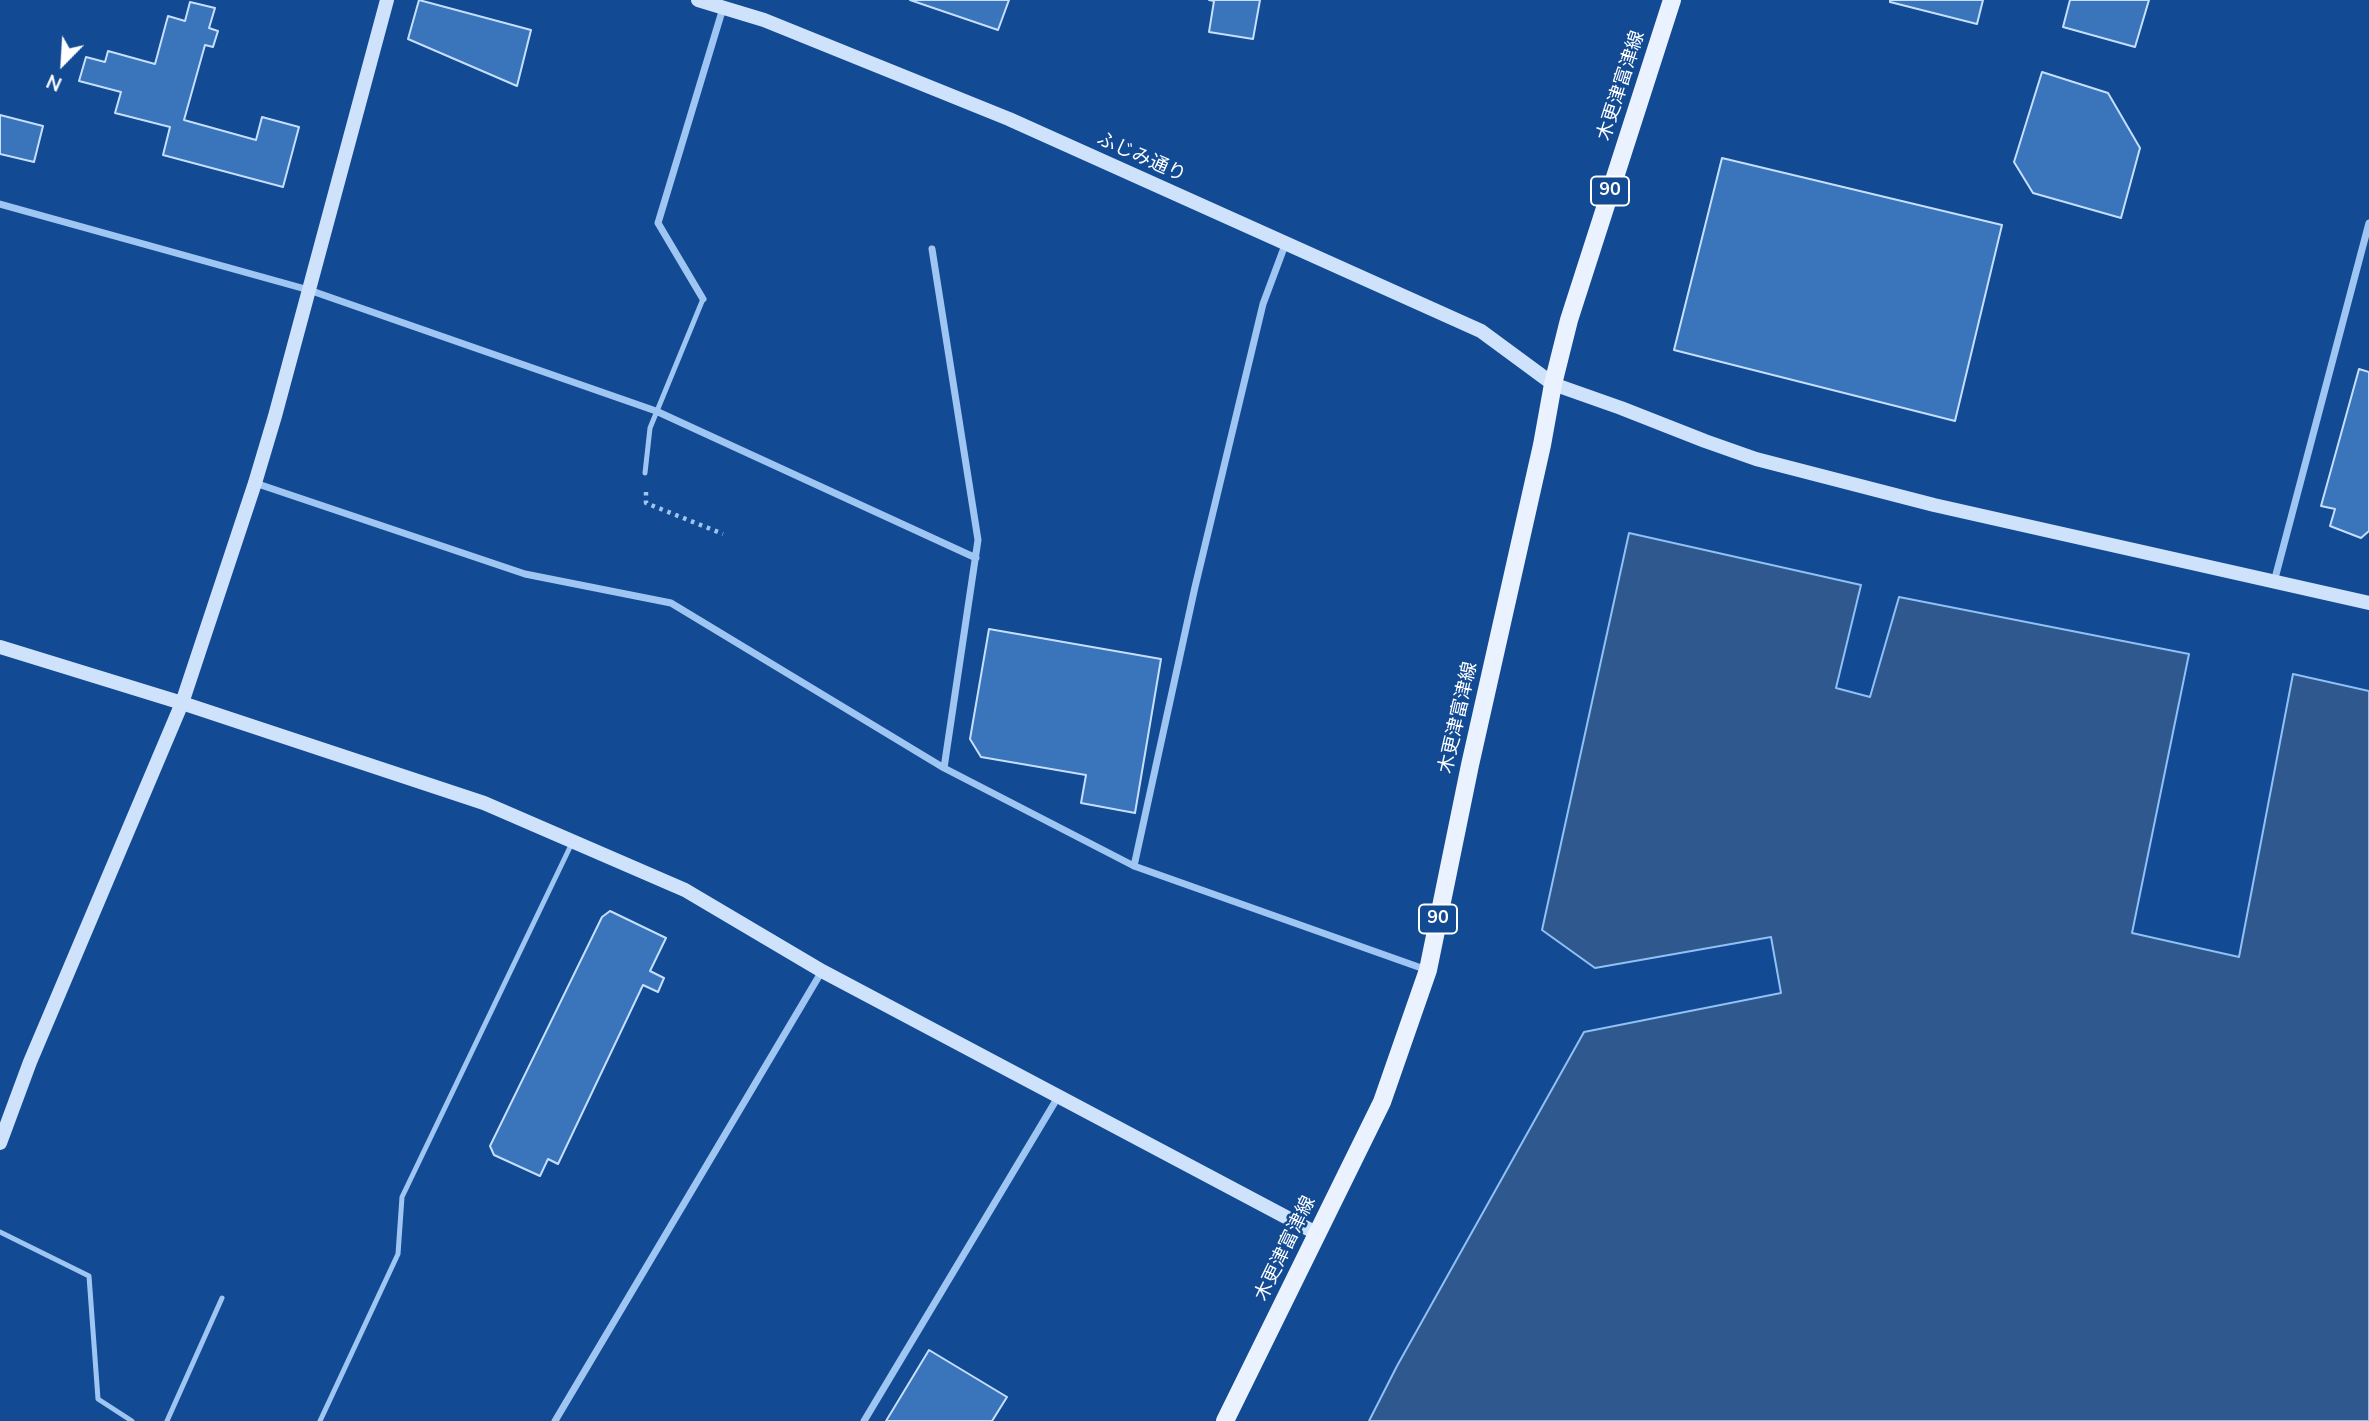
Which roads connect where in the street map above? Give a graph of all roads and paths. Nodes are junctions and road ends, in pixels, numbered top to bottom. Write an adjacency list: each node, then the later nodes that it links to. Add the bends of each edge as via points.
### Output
1 (387, 0): 9 (street)
2 (698, 0): 4 (street, ふじみ通り)
3 (1672, 0): 11 (main road, 木更津富津線 / 90, via 1569,320)
4 (723, 8): 7 (street, ふじみ通り, via 764,20 996,114); 10 (street, via 658,223)
5 (0, 204): 9 (street)
6 (2369, 223): 17 (street)
7 (1285, 245): 11 (street, ふじみ通り, via 1481,331); 23 (street, via 1263,304)
8 (932, 249): 16 (street, via 978,540)
9 (309, 290): 12 (street); 14 (street)
10 (703, 299): 12 (lane)
11 (1553, 384): 17 (street, ふじみ通り, via 1756,459 1934,505); 24 (main road, 木更津富津線 / 90)
12 (656, 411): 13 (lane); 16 (street)
13 (645, 474): 15 (path, via 646,503)
14 (256, 484): 20 (street); 21 (street, via 525,574 671,603)
15 (723, 534)
16 (976, 558): 21 (street)
17 (2274, 582): 18 (street, ふじみ通り)
18 (2369, 603)
19 (0, 647): 20 (street)
20 (182, 703): 22 (street, via 484,803); 27 (street)
21 (944, 768): 23 (street)
22 (573, 841): 25 (street, via 685,890); 34 (lane, via 402,1197 398,1254)
23 (1134, 866): 24 (street)
24 (1427, 970): 29 (main road, 木更津富津線 / 90, via 1382,1101)
25 (822, 971): 26 (street); 31 (street)
26 (1058, 1097): 29 (street); 35 (street)
27 (0, 1143)
28 (0, 1232): 32 (lane, via 89,1276 98,1399)
29 (1316, 1233): 36 (main road, 木更津富津線 / 90)
30 (222, 1298): 33 (lane)
31 (558, 1420)
32 (132, 1421)
33 (167, 1421)
34 (320, 1421)
35 (864, 1421)
36 (1225, 1421)

